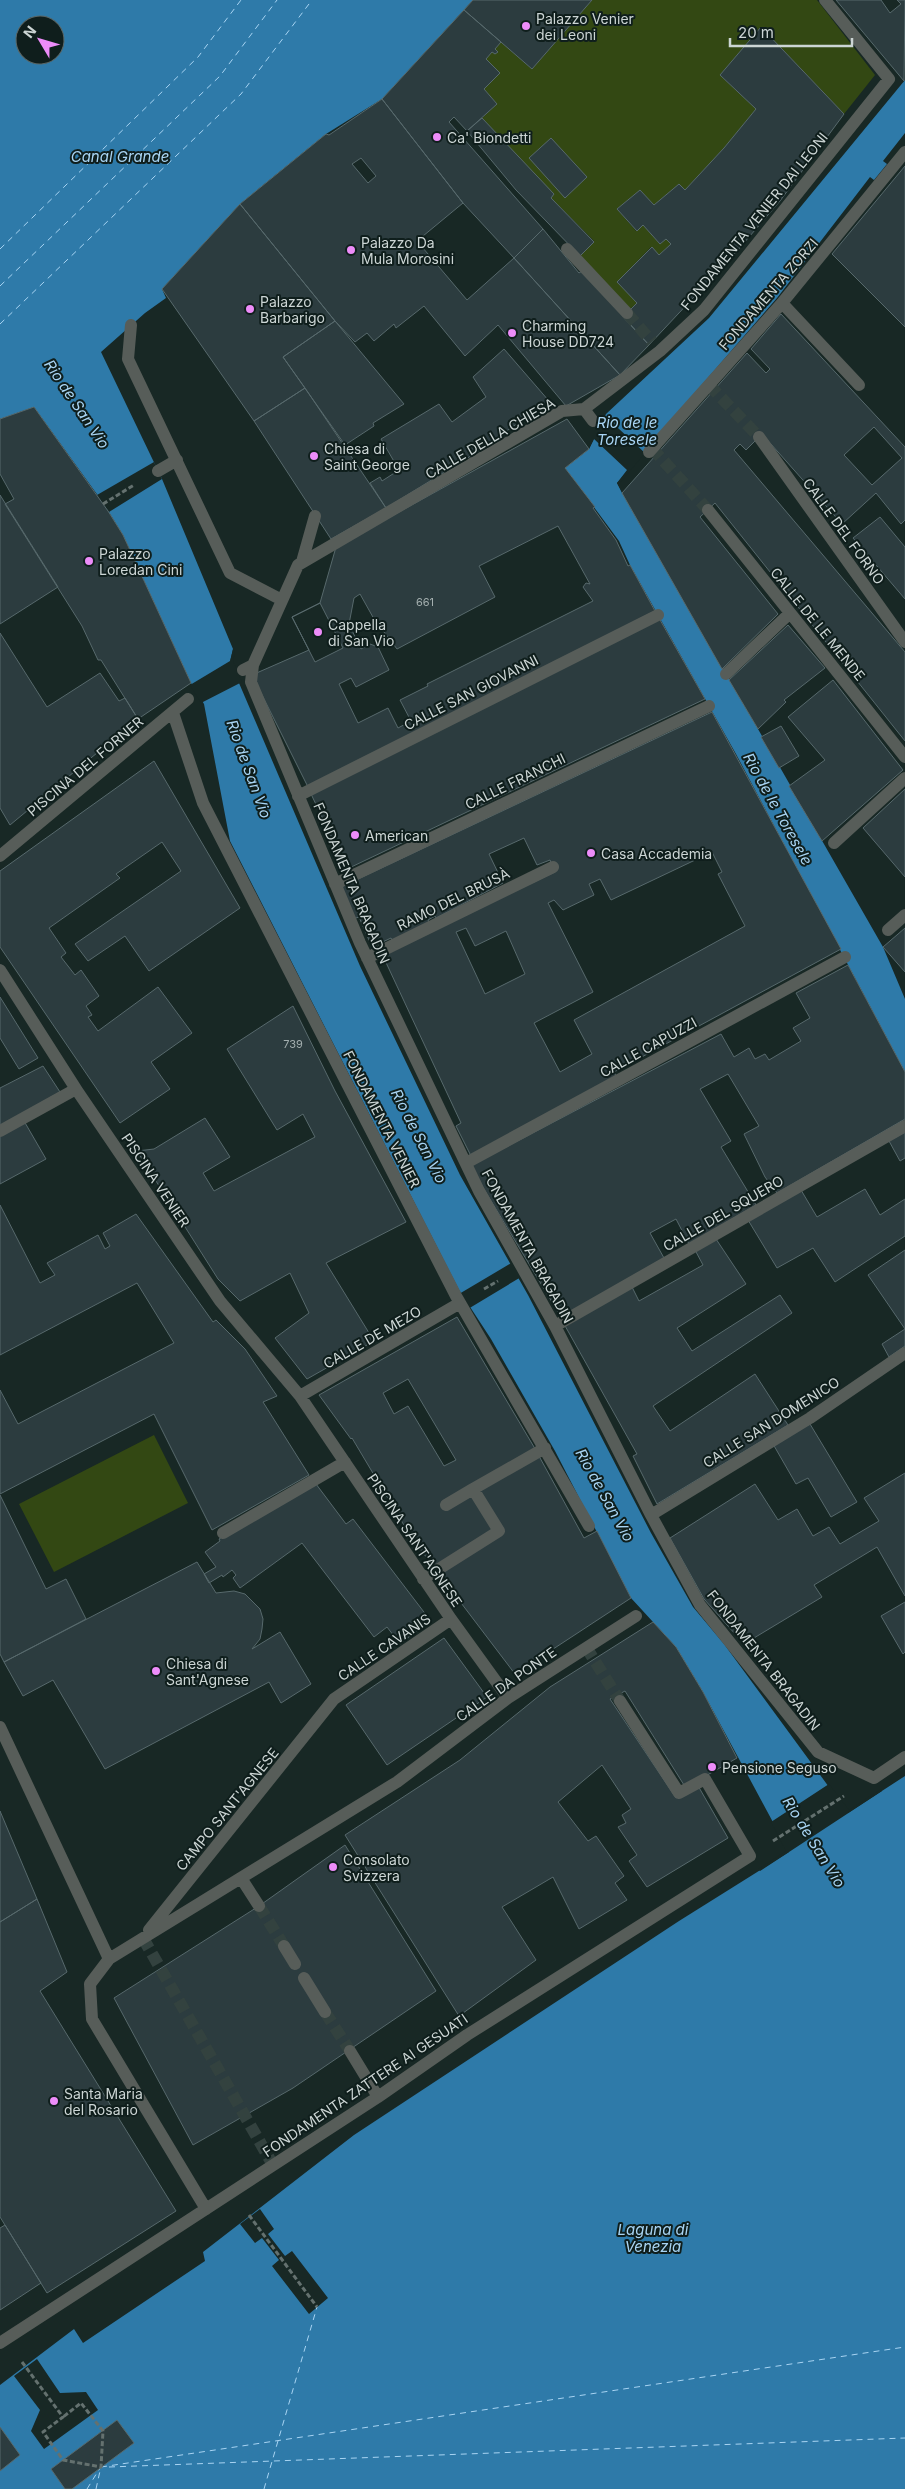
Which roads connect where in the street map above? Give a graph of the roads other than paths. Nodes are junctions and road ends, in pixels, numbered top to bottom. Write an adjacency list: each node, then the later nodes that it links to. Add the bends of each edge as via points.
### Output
1 (825, 0): 8 (street, FONDAMENTA VENIER DAI LEONI, via 889,79 704,310)
2 (905, 152): 4 (street, FONDAMENTA ZORZI)
3 (567, 249): 5 (street)
4 (782, 303): 7 (street); 11 (street, FONDAMENTA ZORZI)
5 (627, 313)
6 (131, 325): 12 (street, via 128,359)
7 (859, 385)
8 (584, 409): 9 (street); 16 (street, CALLE DELLA CHIESA, via 562,411)
9 (593, 421)
10 (759, 437): 20 (street, CALLE DEL FORNO)
11 (649, 452)
12 (177, 460): 13 (street); 17 (street, via 230,573)
13 (158, 471)
14 (708, 510): 18 (street, CALLE DE LE MENDE)
15 (315, 516): 16 (street)
16 (302, 562): 17 (street, via 298,564)
17 (282, 600): 27 (street, FONDAMENTA BRAGADIN, via 248,667 251,682)
18 (790, 613): 21 (street); 25 (street, CALLE DE LE MENDE)
19 (658, 616): 27 (street, CALLE SAN GIOVANNI)
20 (905, 642)
21 (726, 674)
22 (188, 699): 24 (street, PISCINA DEL FORNER)
23 (709, 706): 31 (street, CALLE FRANCHI)
24 (172, 713): 29 (street, PISCINA DEL FORNER); 41 (street, FONDAMENTA VENIER, via 203,803)
25 (905, 757)
26 (905, 778): 28 (street)
27 (298, 796): 31 (street, FONDAMENTA BRAGADIN)
28 (834, 843)
29 (0, 856)
30 (553, 867): 35 (street, RAMO DEL BRUSÀ)
31 (335, 884): 35 (street, FONDAMENTA BRAGADIN)
32 (905, 915): 33 (street)
33 (888, 930)
34 (844, 957): 40 (street, CALLE CAPUZZI)
35 (367, 958): 40 (street, FONDAMENTA BRAGADIN)
36 (0, 970): 37 (street, PISCINA VENIER)
37 (76, 1089): 39 (street); 44 (street, PISCINA VENIER, via 220,1301)
38 (905, 1126): 42 (street, CALLE DEL SQUERO)
39 (0, 1131)
40 (466, 1163): 42 (street, FONDAMENTA BRAGADIN)
41 (460, 1303): 44 (street, CALLE DE MEZO); 45 (street, FONDAMENTA VENIER)
42 (555, 1326): 49 (street, FONDAMENTA BRAGADIN)
43 (905, 1353): 49 (street, CALLE SAN DOMENICO, via 810,1418)
44 (300, 1396): 46 (street, PISCINA SANT'AGNESE)
45 (546, 1448): 47 (street); 50 (street, FONDAMENTA VENIER)
46 (345, 1462): 51 (street); 52 (street, PISCINA SANT'AGNESE)
47 (474, 1489): 48 (street); 52 (street, via 499,1531)
48 (446, 1505)
49 (651, 1514): 59 (street, FONDAMENTA BRAGADIN, via 700,1605 818,1752 874,1778)
50 (589, 1526)
51 (223, 1532)
52 (423, 1579): 54 (street, PISCINA SANT'AGNESE)
53 (636, 1616): 55 (street, CALLE DA PONTE)
54 (451, 1619): 55 (street, PISCINA SANT'AGNESE); 56 (street, CALLE CAVANIS)
55 (508, 1698): 60 (street, CALLE DA PONTE)
56 (334, 1699): 63 (street, CAMPO SANT'AGNESE)
57 (620, 1701): 70 (street, FONDAMENTA ZATTERE AI GESUATI, via 679,1794 705,1779 750,1856 467,2035)
58 (0, 1727): 65 (street)
59 (905, 1757)
60 (397, 1782): 61 (street, CAMPO SANT'AGNESE)
61 (241, 1878): 62 (street); 63 (street, CAMPO SANT'AGNESE)
62 (259, 1906)
63 (143, 1938): 65 (street, CAMPO SANT'AGNESE)
64 (284, 1946): 66 (street)
65 (109, 1959): 71 (street, CAMPO SANT'AGNESE, via 90,1984 92,2019)
66 (295, 1964)
67 (304, 1978): 68 (street)
68 (325, 2012)
69 (350, 2051): 70 (street)
70 (378, 2097): 71 (street, FONDAMENTA ZATTERE AI GESUATI)
71 (206, 2209): 72 (street, FONDAMENTA ZATTERE AI GESUATI)
72 (0, 2343)

